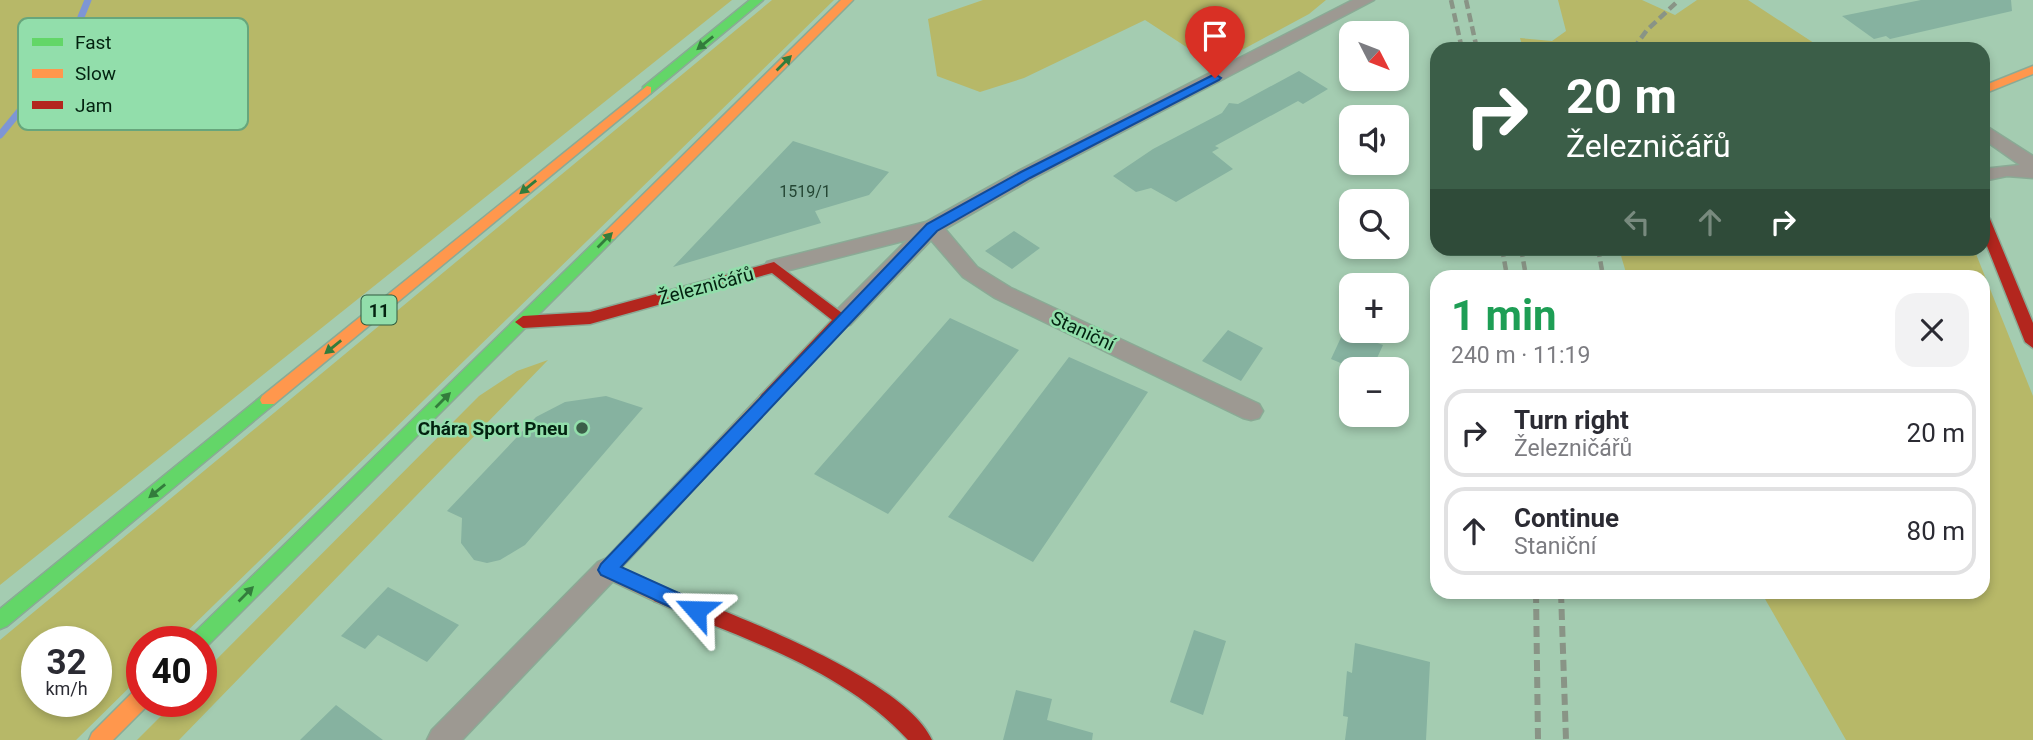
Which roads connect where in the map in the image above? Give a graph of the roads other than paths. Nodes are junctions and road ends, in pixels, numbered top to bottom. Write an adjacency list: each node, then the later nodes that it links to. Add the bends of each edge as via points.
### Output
1 (757, 0): 18 (main road, 11, one-way to 18)
2 (847, 0): 14 (main road, one-way to 2)
3 (1366, 0): 10 (street)
4 (2033, 70): 5 (main road)
5 (1990, 87)
6 (1990, 135): 7 (street)
7 (2033, 165)
8 (2033, 173): 9 (street)
9 (1990, 174)
10 (932, 227): 12 (street); 13 (street); 16 (street, Staniční, via 971,272 994,288)
11 (1990, 236): 15 (main road)
12 (774, 267): 13 (main road, Železničářů); 14 (main road, Železničářů, via 590,317)
13 (842, 319): 17 (main road)
14 (523, 322): 19 (main road, one-way to 14)
15 (2033, 342)
16 (1251, 411)
17 (607, 570): 22 (street); 23 (main road, via 835,671 900,714)
18 (0, 620)
19 (214, 626)
20 (126, 713): 21 (main road)
21 (99, 740)
22 (442, 740)
23 (922, 740)

